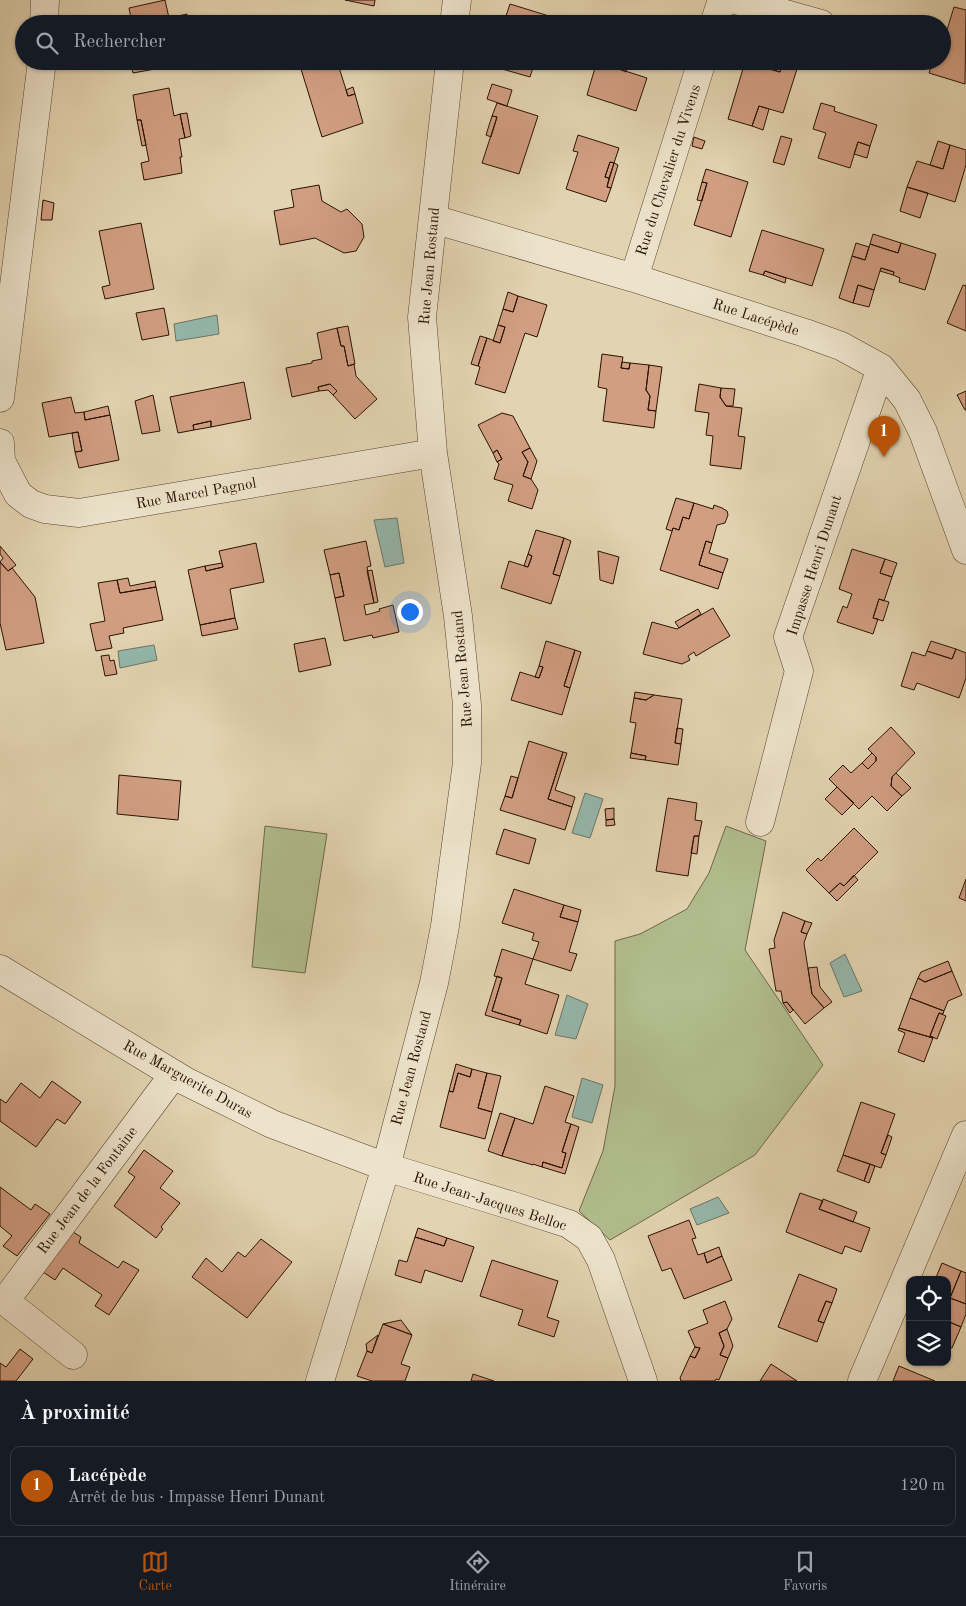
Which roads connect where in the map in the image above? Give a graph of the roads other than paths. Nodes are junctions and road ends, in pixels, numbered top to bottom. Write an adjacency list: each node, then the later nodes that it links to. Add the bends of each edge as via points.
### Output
1 (45, 0): 5 (street)
2 (457, 0): 6 (street)
3 (722, 0): 7 (street)
4 (736, 0): 8 (street)
5 (44, 15)
6 (455, 15)
7 (717, 15)
8 (789, 15)
9 (41, 70): 15 (street)
10 (449, 70): 12 (street, Rue Jean Rostand)
11 (699, 70): 13 (street, Rue du Chevalier du Vivens)
12 (433, 218): 13 (street, Rue Lacépède); 17 (street, Rue Jean Rostand, via 422,317)
13 (634, 278): 14 (street, Rue Lacépède, via 805,332 841,346)
14 (882, 368): 18 (street, Rue Lacépède, via 907,400 923,432); 19 (street, Impasse Henri Dunant, via 788,637 799,671)
15 (0, 398)
16 (0, 443): 17 (street, Rue Marcel Pagnol, via 1,461 18,494 45,509 79,514)
17 (433, 453): 23 (street, Rue Jean Rostand, via 458,616 467,705 467,763 434,983)
18 (966, 550)
19 (760, 822)
20 (0, 969): 21 (street, Rue Marguerite Duras)
21 (174, 1074): 23 (street, Rue Marguerite Duras, via 272,1124); 24 (street, Rue Jean de la Fontaine)
22 (966, 1135): 28 (street)
23 (386, 1167): 26 (street, Rue Jean Rostand); 27 (street, Rue Jean-Jacques Belloc, via 569,1224 589,1238 601,1260)
24 (2, 1300): 25 (street)
25 (73, 1355)
26 (320, 1381)
27 (643, 1381)
28 (862, 1381)

